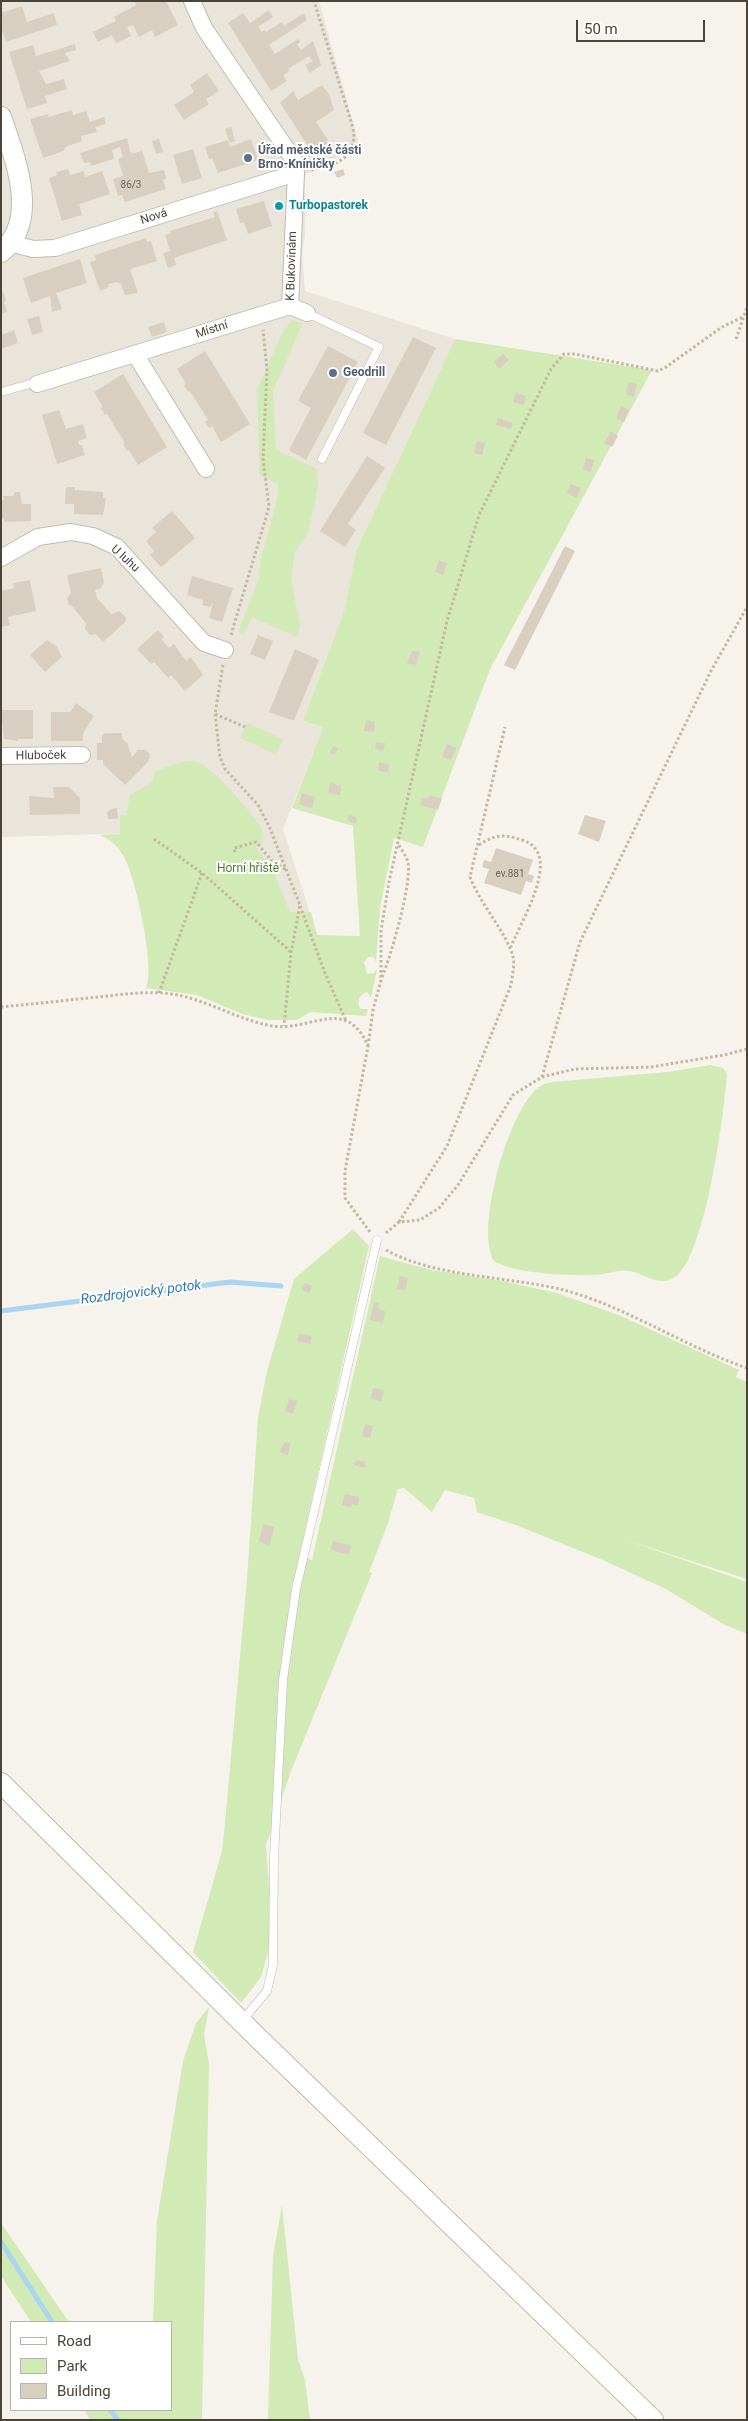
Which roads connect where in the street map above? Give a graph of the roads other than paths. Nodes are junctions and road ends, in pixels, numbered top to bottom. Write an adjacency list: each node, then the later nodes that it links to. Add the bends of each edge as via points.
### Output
1 (192, 1): 3 (street, K Bukovinám, via 204,28 294,160)
2 (1, 117): 4 (street, via 21,192 20,218)
3 (296, 173): 4 (street, Nová, via 55,248); 5 (street, K Bukovinám)
4 (6, 248)
5 (290, 306): 6 (street, K Bukovinám); 7 (street, Místní)
6 (307, 313): 10 (lane, K Bukovinám, via 379,347)
7 (135, 354): 8 (street, Místní); 11 (street)
8 (37, 384): 9 (lane)
9 (1, 392)
10 (322, 459)
11 (206, 470)
12 (1, 558): 13 (street, U luhu, via 38,537 71,532 94,536 117,547 204,643)
13 (225, 650)
14 (82, 755): 15 (street, Hluboček)
15 (1, 756)
16 (377, 1240): 18 (lane, via 296,1589 283,1680 274,1858 273,1965 267,1991)
17 (1, 1783): 18 (street)
18 (242, 2020): 19 (street)
19 (653, 2420)

